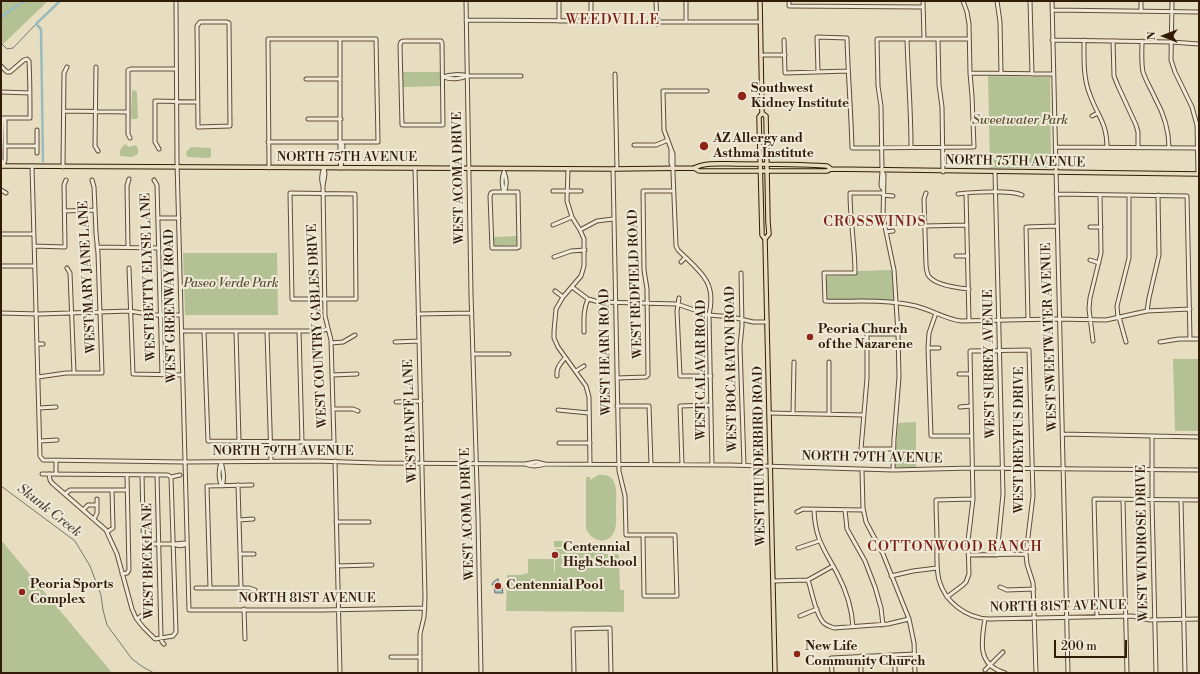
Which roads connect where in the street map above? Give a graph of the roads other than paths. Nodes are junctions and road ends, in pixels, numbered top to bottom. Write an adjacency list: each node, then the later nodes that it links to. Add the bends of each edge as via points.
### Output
1 (176, 1): 49 (street, WEST GREENWAY ROAD)
2 (466, 1): 28 (street, WEST ACOMA DRIVE)
3 (559, 1): 29 (street)
4 (591, 1): 29 (street, via 591,21)
5 (656, 1): 30 (street, via 657,23)
6 (686, 1): 30 (street)
7 (760, 1): 31 (main road, WEST THUNDERBIRD ROAD)
8 (822, 1): 20 (street)
9 (856, 1): 21 (street)
10 (889, 1): 22 (street)
11 (923, 1): 23 (street)
12 (963, 1): 36 (street, via 967,12)
13 (997, 1): 53 (street)
14 (1030, 1): 55 (street)
15 (1052, 1): 24 (street, WEST SWEETWATER AVENUE)
16 (1141, 1): 25 (street)
17 (1172, 1): 26 (street)
18 (784, 3): 19 (street)
19 (789, 3): 20 (street)
20 (822, 6): 21 (street)
21 (856, 6): 22 (street)
22 (889, 6): 23 (street)
23 (923, 7): 34 (street)
24 (1052, 10): 25 (street); 38 (street, WEST SWEETWATER AVENUE)
25 (1140, 11): 26 (street)
26 (1172, 12): 27 (street); 42 (street)
27 (1199, 12)
28 (466, 20): 29 (street); 57 (street, WEST ACOMA DRIVE)
29 (559, 21)
30 (686, 22): 31 (street)
31 (760, 22): 44 (main road, WEST THUNDERBIRD ROAD)
32 (340, 39): 61 (street); 80 (street, via 268,39); 81 (street, via 376,39 378,142)
33 (907, 39): 34 (street); 85 (street); 89 (street, via 877,39)
34 (924, 39): 35 (street)
35 (938, 39): 36 (street); 86 (street)
36 (969, 39): 52 (street)
37 (784, 40): 45 (street)
38 (1052, 40): 39 (street); 56 (street, WEST SWEETWATER AVENUE)
39 (1084, 40): 40 (street); 71 (street, via 1084,70 1090,96)
40 (1113, 41): 41 (street); 90 (street, via 1114,76 1136,125)
41 (1142, 41): 42 (street); 91 (street, via 1143,70 1166,121)
42 (1171, 42): 43 (street); 92 (street, via 1171,60 1195,118)
43 (1199, 44)
44 (761, 55): 45 (street); 70 (main road, WEST THUNDERBIRD ROAD)
45 (785, 55): 51 (street, via 785,73)
46 (1, 66): 64 (street, via 10,72 27,59)
47 (96, 66): 68 (street)
48 (67, 67): 67 (street, via 64,73)
49 (176, 69): 65 (street, WEST GREENWAY ROAD); 69 (street, via 128,70)
50 (848, 71): 51 (street); 51 (street, via 847,38 817,37); 89 (street, via 852,148)
51 (818, 72)
52 (970, 73): 53 (street); 86 (street, via 974,147)
53 (1001, 73): 55 (street)
54 (615, 74): 110 (street, WEST HEARN ROAD)
55 (1032, 74): 56 (street)
56 (1053, 74): 87 (street, WEST SWEETWATER AVENUE)
57 (467, 76): 58 (street); 59 (street); 108 (street, WEST ACOMA DRIVE)
58 (521, 76)
59 (443, 77): 59 (street, via 443,125 402,125 401,42 442,41)
60 (306, 79): 61 (street)
61 (340, 79): 75 (street)
62 (707, 90): 79 (street, WEST CALAVAR ROAD, via 663,91 663,127)
63 (1, 92): 64 (street)
64 (30, 93): 73 (street, via 30,118)
65 (177, 102): 66 (street); 93 (street, via 155,101 155,142); 101 (street, WEST GREENWAY ROAD)
66 (198, 102): 66 (street, via 198,127 230,126 227,22 198,23)
67 (64, 112): 68 (street); 100 (street)
68 (96, 112): 69 (street); 94 (street, via 95,146)
69 (128, 112): 78 (street)
70 (762, 113): 96 (main road, WEST THUNDERBIRD ROAD, via 759,117); 97 (main road, WEST THUNDERBIRD ROAD, via 766,116)
71 (1098, 113): 72 (street); 88 (street, via 1106,130)
72 (1092, 116)
73 (3, 118): 76 (street)
74 (308, 119): 75 (street)
75 (341, 119): 81 (street)
76 (3, 129): 83 (street)
77 (37, 130): 84 (street)
78 (130, 138)
79 (668, 140): 82 (street, via 656,145); 106 (street, WEST CALAVAR ROAD, via 673,154)
80 (268, 142): 81 (street); 102 (street)
81 (341, 142): 104 (street)
82 (634, 145)
83 (2, 146): 84 (street); 98 (street)
84 (37, 146): 95 (street)
85 (911, 147): 86 (street); 89 (street)
86 (943, 147): 115 (street)
87 (1054, 147): 88 (street); 117 (street, WEST SWEETWATER AVENUE)
88 (1107, 147): 90 (street)
89 (881, 148): 114 (street)
90 (1138, 148): 91 (street)
91 (1169, 148): 92 (street)
92 (1198, 148): 118 (street)
93 (159, 149)
94 (98, 151)
95 (37, 153)
96 (760, 164): 97 (main road, NORTH 75TH AVENUE); 107 (main road, NORTH 75TH AVENUE, via 699,165); 112 (main road, WEST THUNDERBIRD ROAD)
97 (767, 164): 111 (main road, NORTH 75TH AVENUE, via 826,166); 113 (main road, WEST THUNDERBIRD ROAD)
98 (2, 166): 99 (main road, NORTH 75TH AVENUE)
99 (32, 166): 100 (main road, NORTH 75TH AVENUE); 158 (street)
100 (63, 166): 101 (main road, NORTH 75TH AVENUE)
101 (178, 168): 102 (main road, NORTH 75TH AVENUE); 146 (street, WEST GREENWAY ROAD)
102 (269, 168): 103 (main road, NORTH 75TH AVENUE)
103 (324, 168): 104 (main road, NORTH 75TH AVENUE); 130 (street, WEST COUNTRY GABLES DRIVE)
104 (341, 168): 105 (main road, NORTH 75TH AVENUE)
105 (415, 168): 108 (main road, NORTH 75TH AVENUE); 197 (street, WEST BANFF LANE)
106 (673, 168): 107 (main road, NORTH 75TH AVENUE); 110 (main road, NORTH 75TH AVENUE); 127 (street, WEST CALAVAR ROAD)
107 (694, 168): 112 (main road, NORTH 75TH AVENUE, via 699,171)
108 (469, 169): 109 (main road, NORTH 75TH AVENUE); 195 (street, WEST ACOMA DRIVE)
109 (568, 169): 110 (main road, NORTH 75TH AVENUE); 125 (street)
110 (615, 169): 147 (street, WEST HEARN ROAD)
111 (831, 169): 113 (main road, NORTH 75TH AVENUE); 114 (main road, NORTH 75TH AVENUE)
112 (760, 171): 113 (main road, NORTH 75TH AVENUE); 159 (main road, WEST THUNDERBIRD ROAD, via 762,235)
113 (767, 171): 159 (main road, WEST THUNDERBIRD ROAD, via 769,234)
114 (882, 171): 115 (main road, NORTH 75TH AVENUE); 131 (street)
115 (943, 172): 116 (main road, NORTH 75TH AVENUE)
116 (995, 172): 117 (main road, NORTH 75TH AVENUE); 134 (street, WEST SURREY AVENUE)
117 (1055, 173): 118 (main road, NORTH 75TH AVENUE); 136 (street, WEST SWEETWATER AVENUE)
118 (1198, 174)
119 (129, 179): 162 (street)
120 (66, 180): 142 (street)
121 (92, 180): 143 (street, WEST MARY JANE LANE)
122 (154, 180): 145 (street, WEST BETTY ELYSE LANE, via 157,186)
123 (1, 190): 129 (street)
124 (553, 191): 125 (street)
125 (567, 191): 126 (street); 144 (street)
126 (581, 191)
127 (673, 191): 168 (street, WEST CALAVAR ROAD, via 675,242); 185 (street, WEST REDFIELD ROAD, via 643,191)
128 (504, 192): 128 (street, via 506,187 504,172 502,176); 128 (street, via 491,194 492,248 517,248 518,192)
129 (6, 193)
130 (323, 193): 182 (street, WEST COUNTRY GABLES DRIVE); 182 (street, via 355,194 356,299); 182 (street, via 290,193 292,299)
131 (883, 193): 141 (street); 156 (street); 186 (street, via 850,193 855,273 824,273 825,301)
132 (926, 193): 150 (street)
133 (966, 193): 134 (street); 135 (street); 149 (street)
134 (995, 193): 137 (street); 204 (street, WEST SURREY AVENUE)
135 (958, 194)
136 (1056, 194): 138 (street); 151 (street, WEST SWEETWATER AVENUE)
137 (1022, 195)
138 (1100, 195): 139 (street); 153 (street)
139 (1129, 195): 140 (street); 201 (street, via 1129,258 1117,306)
140 (1158, 195): 188 (street, via 1187,196); 189 (street, via 1159,255)
141 (893, 196)
142 (64, 210): 143 (street); 160 (street, via 65,247)
143 (95, 210): 161 (street, WEST MARY JANE LANE)
144 (572, 217): 148 (street); 154 (street)
145 (158, 218): 146 (street); 163 (street, WEST BETTY ELYSE LANE)
146 (179, 218): 199 (street, WEST GREENWAY ROAD)
147 (613, 219): 154 (street, via 597,221); 184 (street, WEST HEARN ROAD)
148 (553, 225)
149 (967, 225): 150 (street); 166 (street)
150 (925, 226): 178 (street, via 926,265 929,275 949,286)
151 (1057, 226): 202 (street, WEST SWEETWATER AVENUE); 205 (street, via 1026,227)
152 (1090, 227): 153 (street)
153 (1101, 227): 171 (street)
154 (580, 230): 164 (street)
155 (893, 231): 156 (street)
156 (886, 232): 186 (street, via 893,264)
157 (1, 234): 158 (street)
158 (33, 234): 160 (street)
159 (765, 240): 208 (main road, WEST THUNDERBIRD ROAD)
160 (34, 246): 173 (street)
161 (97, 247): 162 (street); 191 (street, WEST MARY JANE LANE)
162 (128, 247): 163 (street)
163 (159, 248): 198 (street, WEST BETTY ELYSE LANE)
164 (585, 250): 167 (street, via 571,251); 177 (street, via 581,276)
165 (956, 256): 166 (street)
166 (968, 256): 178 (street)
167 (554, 257)
168 (685, 258): 170 (street); 200 (street, WEST CALAVAR ROAD, via 702,274 709,286 712,301)
169 (1090, 260): 171 (street)
170 (681, 262)
171 (1100, 263): 206 (street, via 1090,298)
172 (1, 266): 173 (street)
173 (34, 266): 193 (street)
174 (66, 268): 194 (street, via 70,273)
175 (129, 268): 190 (street)
176 (741, 273): 203 (street, WEST BOCA RATON ROAD)
177 (572, 287): 180 (street); 183 (street)
178 (968, 289): 207 (street)
179 (555, 291): 180 (street)
180 (563, 297): 233 (street, via 555,313 554,330 556,342)
181 (679, 298): 187 (street)
182 (325, 299): 209 (street, WEST COUNTRY GABLES DRIVE)
183 (588, 299): 184 (street); 215 (street, via 585,307)
184 (615, 302): 185 (street); 248 (street, WEST HEARN ROAD)
185 (647, 302): 187 (street); 248 (street, WEST REDFIELD ROAD, via 648,376)
186 (896, 302): 196 (street); 216 (street)
187 (677, 304): 200 (street); 246 (street, via 680,376)
188 (1190, 309): 189 (street); 218 (street)
189 (1148, 310): 201 (street)
190 (130, 311): 191 (street); 198 (street); 239 (street, via 133,374)
191 (99, 312): 194 (street); 238 (street, WEST MARY JANE LANE, via 102,373)
192 (1, 313): 193 (street)
193 (36, 313): 194 (street); 226 (street)
194 (70, 313): 238 (street)
195 (472, 313): 197 (street); 231 (street, WEST ACOMA DRIVE)
196 (936, 313): 207 (street, via 956,320); 228 (street, via 929,333)
197 (418, 314): 220 (street, WEST BANFF LANE)
198 (161, 315): 199 (street); 239 (street, WEST BETTY ELYSE LANE)
199 (181, 315): 210 (street, WEST GREENWAY ROAD)
200 (709, 315): 203 (street); 246 (street, WEST CALAVAR ROAD)
201 (1118, 318): 206 (street); 223 (street)
202 (1059, 319): 205 (street); 206 (street); 265 (street, WEST SWEETWATER AVENUE)
203 (742, 320): 208 (street); 289 (street, WEST BOCA RATON ROAD, via 740,346)
204 (999, 320): 205 (street); 207 (street); 230 (street, WEST SURREY AVENUE)
205 (1028, 320)
206 (1090, 320): 221 (street)
207 (969, 321)
208 (767, 322): 261 (main road, WEST THUNDERBIRD ROAD)
209 (328, 329): 214 (street); 225 (street, WEST COUNTRY GABLES DRIVE)
210 (182, 331): 211 (street); 243 (street, WEST GREENWAY ROAD)
211 (204, 331): 212 (street); 271 (street, via 208,441)
212 (236, 331): 213 (street); 271 (street)
213 (268, 331): 214 (street); 272 (street)
214 (299, 331): 273 (street)
215 (584, 332)
216 (898, 334): 264 (street, via 867,334 867,378); 276 (street, via 898,392)
217 (355, 335): 225 (street, via 343,342)
218 (1190, 339): 219 (street); 224 (street)
219 (1199, 339)
220 (419, 341): 222 (street); 249 (street, WEST BANFF LANE)
221 (1093, 341)
222 (394, 342)
223 (1126, 342)
224 (1160, 342)
225 (331, 343): 244 (street, WEST COUNTRY GABLES DRIVE)
226 (37, 344): 227 (street); 247 (street)
227 (43, 344)
228 (928, 348): 229 (street); 266 (street, via 931,436)
229 (940, 348)
230 (999, 350): 242 (street, via 970,351); 292 (street, WEST SURREY AVENUE); 293 (street, WEST DREYFUS DRIVE, via 1029,350)
231 (473, 354): 232 (street); 283 (street, WEST ACOMA DRIVE)
232 (509, 354)
233 (565, 358): 237 (street); 245 (street, via 556,371)
234 (794, 362): 262 (street)
235 (830, 362): 263 (street)
236 (584, 366): 237 (street)
237 (576, 371): 260 (street, via 586,386)
238 (74, 373): 247 (street)
239 (162, 374): 243 (street)
240 (357, 374): 244 (street)
241 (959, 374): 242 (street)
242 (970, 374): 254 (street)
243 (183, 375): 280 (street, WEST GREENWAY ROAD)
244 (332, 375): 257 (street, WEST COUNTRY GABLES DRIVE)
245 (557, 376)
246 (711, 376): 251 (street, WEST CALAVAR ROAD)
247 (38, 377): 256 (street)
248 (617, 378): 252 (street, WEST HEARN ROAD)
249 (421, 401): 250 (street); 282 (street, WEST BANFF LANE)
250 (396, 402)
251 (711, 405): 287 (street, via 680,406); 288 (street, WEST CALAVAR ROAD)
252 (617, 406): 285 (street, WEST HEARN ROAD); 286 (street, via 649,406)
253 (960, 406): 254 (street)
254 (971, 406): 266 (street)
255 (56, 407): 256 (street)
256 (39, 408): 269 (street)
257 (333, 409): 259 (street); 273 (street, WEST COUNTRY GABLES DRIVE, via 334,442)
258 (558, 410): 260 (street)
259 (358, 411)
260 (589, 413): 274 (street)
261 (769, 413): 262 (street); 290 (main road, WEST THUNDERBIRD ROAD)
262 (793, 413): 263 (street)
263 (829, 414): 264 (street)
264 (863, 415): 276 (street, via 861,449)
265 (1062, 434): 267 (street); 294 (street, WEST SWEETWATER AVENUE)
266 (971, 436): 291 (street)
267 (1152, 436): 268 (street); 297 (street, WEST WINDROSE DRIVE)
268 (1199, 437)
269 (40, 440): 270 (street); 277 (street, NORTH 79TH AVENUE, via 41,459)
270 (57, 440)
271 (239, 441): 272 (street)
272 (270, 442): 273 (street); 278 (street)
273 (302, 442)
274 (590, 442): 275 (street); 284 (street)
275 (559, 443)
276 (893, 450): 296 (street)
277 (56, 460): 280 (street, NORTH 79TH AVENUE); 301 (street)
278 (271, 461): 279 (street, NORTH 79TH AVENUE); 281 (street, NORTH 79TH AVENUE)
279 (335, 461): 282 (street, NORTH 79TH AVENUE); 328 (street)
280 (185, 462): 281 (street, NORTH 79TH AVENUE); 336 (street, WEST GREENWAY ROAD)
281 (221, 462): 309 (street)
282 (422, 463): 283 (street, NORTH 79TH AVENUE); 358 (street, WEST BANFF LANE)
283 (477, 464): 284 (street, NORTH 79TH AVENUE); 389 (street, WEST ACOMA DRIVE)
284 (590, 464): 285 (street, NORTH 79TH AVENUE)
285 (619, 464): 286 (street, NORTH 79TH AVENUE); 331 (street, WEST HEARN ROAD, via 625,496 626,535)
286 (651, 464): 287 (street, NORTH 79TH AVENUE)
287 (682, 464): 288 (street, NORTH 79TH AVENUE)
288 (712, 464): 289 (street, NORTH 79TH AVENUE)
289 (744, 465): 290 (street, NORTH 79TH AVENUE)
290 (770, 466): 295 (street, NORTH 79TH AVENUE); 350 (main road, WEST THUNDERBIRD ROAD)
291 (972, 468): 292 (street, NORTH 79TH AVENUE); 296 (street, NORTH 79TH AVENUE); 314 (street)
292 (1002, 468): 293 (street, NORTH 79TH AVENUE); 342 (street, WEST SURREY AVENUE, via 1003,501)
293 (1032, 468): 294 (street, NORTH 79TH AVENUE); 340 (street, WEST DREYFUS DRIVE, via 1033,502)
294 (1063, 469): 297 (street, NORTH 79TH AVENUE); 367 (street, WEST SWEETWATER AVENUE)
295 (862, 470): 296 (street, NORTH 79TH AVENUE); 323 (street)
296 (893, 470)
297 (1152, 470): 298 (street, NORTH 79TH AVENUE); 316 (street, WEST WINDROSE DRIVE)
298 (1199, 470)
299 (42, 474): 300 (street)
300 (49, 474): 301 (street); 312 (street, via 52,483)
301 (56, 474): 302 (street)
302 (127, 475): 303 (street); 311 (street)
303 (142, 475): 304 (street); 333 (street)
304 (157, 475): 306 (street); 334 (street, WEST BECK LANE)
305 (180, 475): 306 (street)
306 (172, 477): 335 (street)
307 (238, 485): 308 (street); 309 (street); 326 (street)
308 (252, 485)
309 (222, 486): 353 (street, via 207,486)
310 (112, 490): 311 (street); 312 (street, via 70,490); 330 (street, via 113,528)
311 (127, 490): 347 (street, via 129,570)
312 (65, 494): 320 (street)
313 (97, 499): 319 (street)
314 (973, 499): 341 (street); 346 (street, via 936,500)
315 (1123, 500): 316 (street); 364 (street); 365 (street, via 1094,499)
316 (1152, 500): 317 (street); 372 (street, WEST WINDROSE DRIVE)
317 (1181, 500): 318 (street); 373 (street)
318 (1199, 500)
319 (98, 505): 320 (street, via 88,505); 325 (street)
320 (83, 510): 325 (street)
321 (814, 510): 322 (street); 324 (street); 332 (street)
322 (845, 510): 323 (street); 374 (street, via 847,529 865,560 881,608)
323 (863, 510): 348 (street, via 867,526 883,554)
324 (797, 512)
325 (94, 519): 330 (street)
326 (239, 520): 327 (street); 338 (street)
327 (253, 520)
328 (336, 522): 329 (street); 344 (street)
329 (369, 522)
330 (107, 532): 347 (street, via 117,554)
331 (643, 535): 331 (street, via 675,535 677,596 644,596)
332 (819, 540): 337 (street); 345 (street)
333 (144, 544): 334 (street); 368 (street, via 145,613)
334 (159, 544): 335 (street); 376 (street, WEST BECK LANE)
335 (174, 544): 336 (street); 376 (street, via 176,635)
336 (187, 544): 361 (street, WEST GREENWAY ROAD)
337 (798, 548)
338 (240, 554): 339 (street); 354 (street)
339 (254, 554)
340 (1026, 554): 342 (street); 355 (street, WEST DREYFUS DRIVE)
341 (968, 555): 342 (street); 357 (street, via 968,578 960,588)
342 (997, 555)
343 (372, 565): 344 (street)
344 (337, 566): 362 (street)
345 (833, 566): 349 (street); 375 (street, via 850,604)
346 (937, 568): 348 (street); 357 (street)
347 (122, 574): 368 (street)
348 (891, 576): 369 (street)
349 (808, 580): 350 (street); 360 (street)
350 (773, 581): 392 (main road, WEST THUNDERBIRD ROAD)
351 (1000, 587): 355 (street, via 1007,590)
352 (196, 588): 353 (street)
353 (210, 588): 354 (street)
354 (241, 588): 356 (street)
355 (1034, 589): 366 (street, WEST DREYFUS DRIVE)
356 (256, 590)
357 (947, 597): 370 (street, NORTH 81ST AVENUE, via 962,611)
358 (425, 608): 362 (street, NORTH 81ST AVENUE); 384 (street, WEST BANFF LANE, via 420,634)
359 (244, 609): 361 (street, NORTH 81ST AVENUE); 362 (street, NORTH 81ST AVENUE); 377 (street)
360 (817, 609): 363 (street); 375 (street, via 823,623 834,628)
361 (189, 610)
362 (338, 610): 387 (street)
363 (800, 616)
364 (1126, 616): 365 (street, NORTH 81ST AVENUE); 372 (street, NORTH 81ST AVENUE); 400 (street)
365 (1097, 617): 367 (street, NORTH 81ST AVENUE)
366 (1034, 618): 367 (street, NORTH 81ST AVENUE); 370 (street, NORTH 81ST AVENUE); 398 (street, WEST DREYFUS DRIVE)
367 (1067, 618): 399 (street, WEST SWEETWATER AVENUE)
368 (137, 619): 376 (street, via 154,638)
369 (909, 619): 374 (street); 381 (street)
370 (985, 619): 385 (street, via 982,646 983,655)
371 (1199, 619): 373 (street, NORTH 81ST AVENUE)
372 (1155, 620): 373 (street, NORTH 81ST AVENUE); 401 (street, WEST WINDROSE DRIVE)
373 (1184, 620): 402 (street)
374 (883, 625): 375 (street)
375 (853, 627)
376 (162, 639): 378 (street, WEST BECK LANE)
377 (244, 639)
378 (164, 644)
379 (1003, 652): 385 (street)
380 (895, 654): 381 (street); 382 (street); 395 (street)
381 (915, 654): 396 (street)
382 (861, 656): 393 (street, via 831,658); 394 (street)
383 (391, 657): 384 (street)
384 (420, 657): 388 (street, WEST BANFF LANE)
385 (990, 665): 386 (street); 397 (street)
386 (984, 670)
387 (340, 673)
388 (420, 673)
389 (481, 673)
390 (574, 673): 391 (street, via 573,629 610,628)
391 (611, 673)
392 (775, 673)
393 (832, 673)
394 (861, 673)
395 (896, 673)
396 (915, 673)
397 (1005, 673)
398 (1036, 673)
399 (1068, 673)
400 (1127, 673)
401 (1156, 673)
402 (1185, 673)

